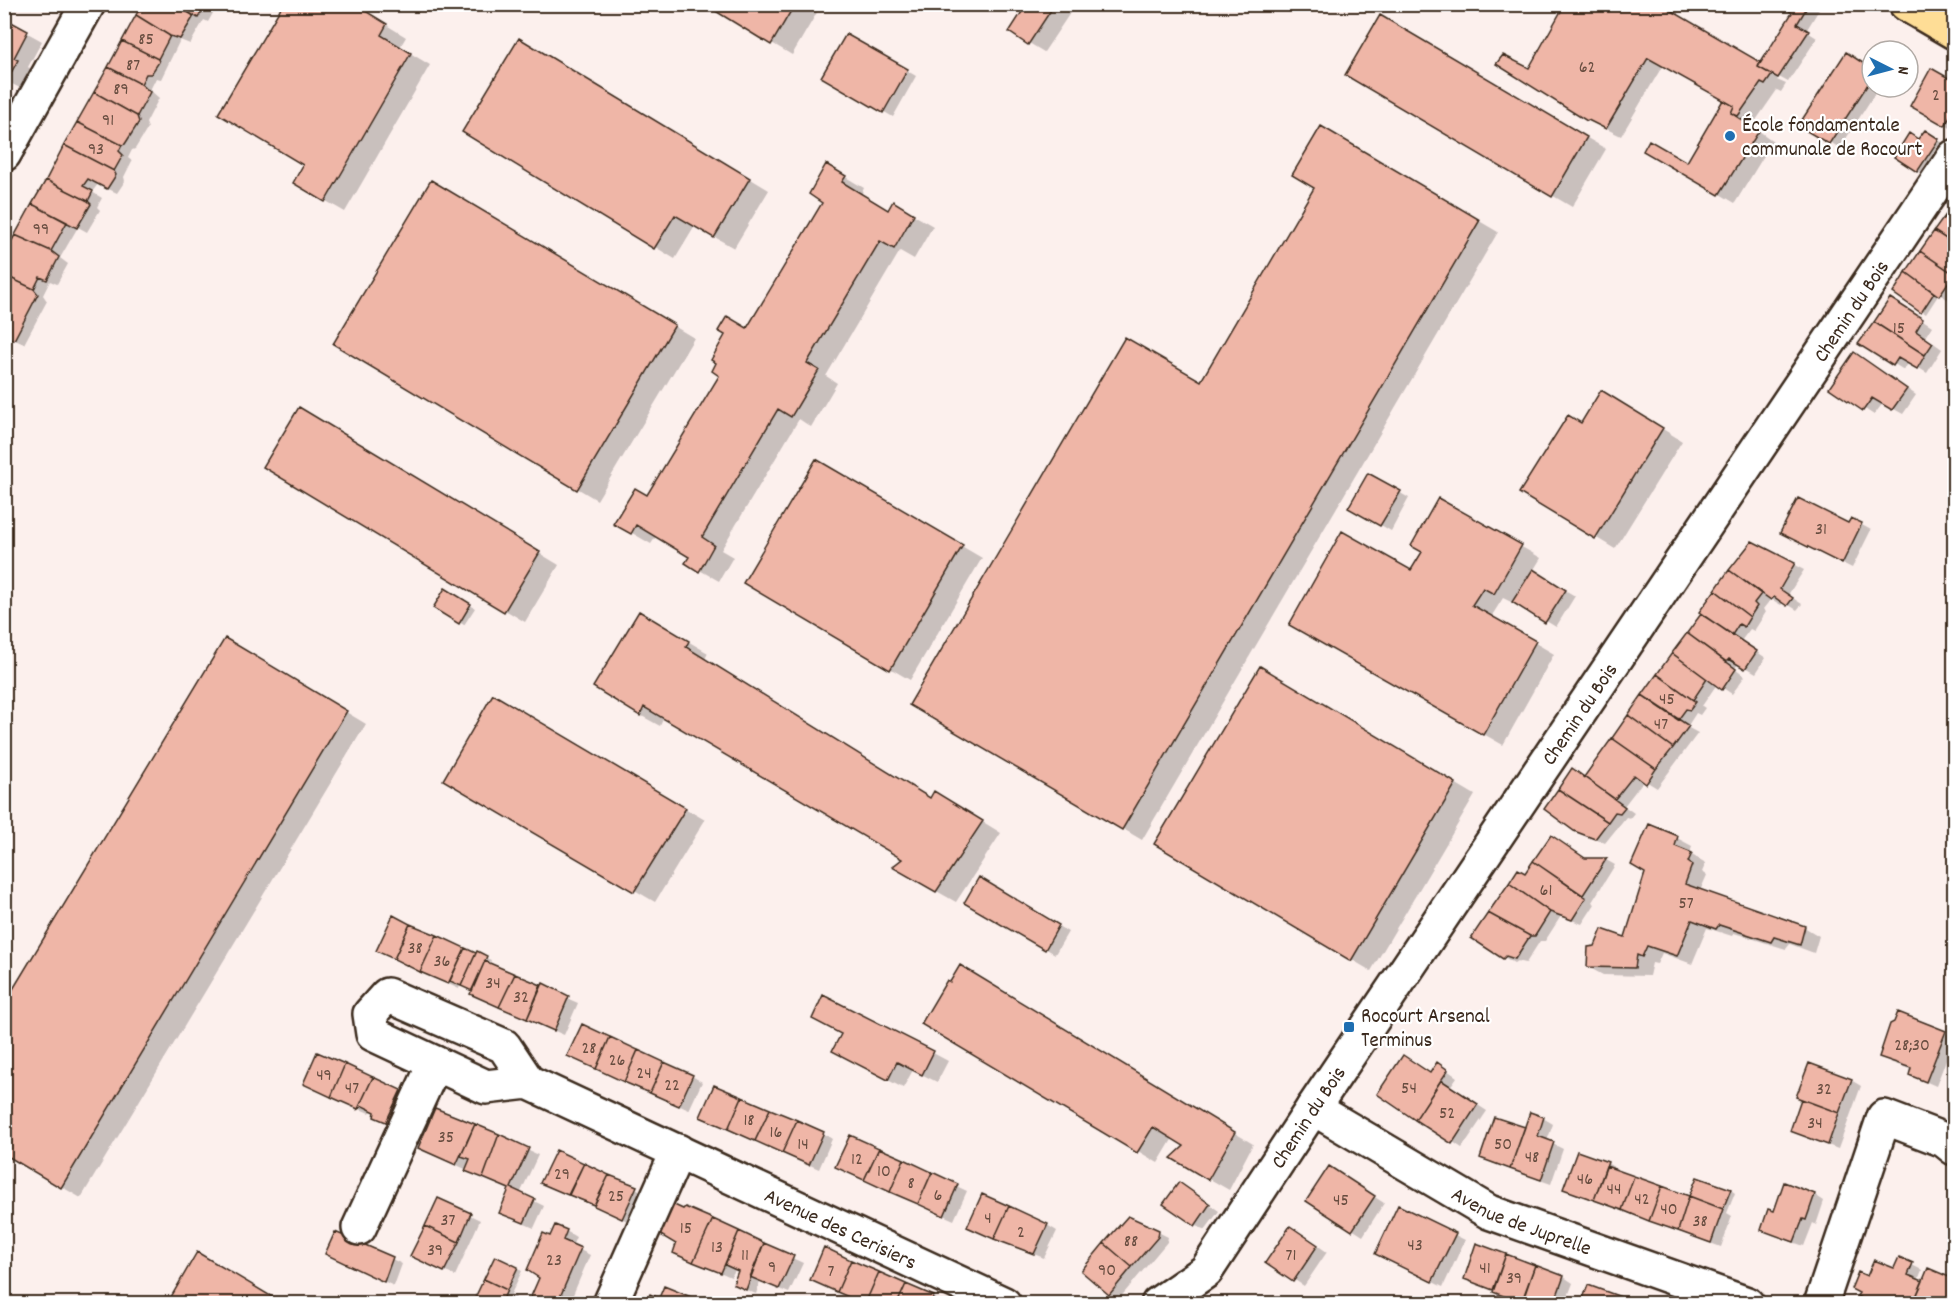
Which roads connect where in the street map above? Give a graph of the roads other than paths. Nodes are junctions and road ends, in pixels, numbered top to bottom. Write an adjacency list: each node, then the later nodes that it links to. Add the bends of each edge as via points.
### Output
1 (88, 4): 4 (street)
2 (1906, 4): 3 (main road)
3 (1954, 32)
4 (4, 154)
5 (1954, 157): 8 (street, Chemin du Bois)
6 (435, 1063): 7 (street, via 486,1087); 7 (street, via 373,1034 370,1014 387,995 504,1046); 11 (street)
7 (528, 1082): 10 (street, Avenue des Cerisiers)
8 (1313, 1108): 12 (street, Chemin du Bois); 17 (street, Avenue de Juprelle, via 1489,1212)
9 (1954, 1148): 18 (street, via 1944,1140 1884,1117)
10 (678, 1151): 13 (street); 14 (street, Avenue des Cerisiers)
11 (359, 1228)
12 (1206, 1271): 15 (street, Chemin du Bois); 16 (street, Chemin du Bois)
13 (610, 1304)
14 (1004, 1304)
15 (1158, 1304)
16 (1200, 1304)
17 (1746, 1304)
18 (1821, 1304)

